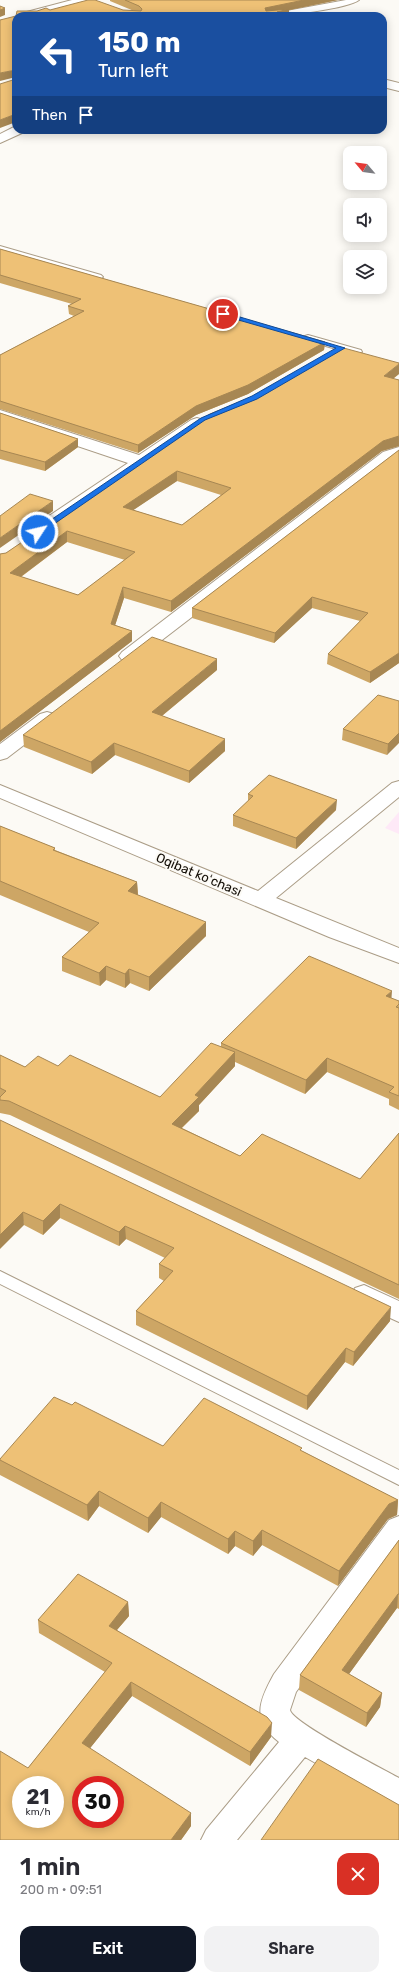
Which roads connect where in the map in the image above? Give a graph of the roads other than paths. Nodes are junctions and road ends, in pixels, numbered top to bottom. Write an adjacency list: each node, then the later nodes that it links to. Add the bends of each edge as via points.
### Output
1 (86, 0): 3 (street)
2 (355, 0): 4 (lane)
3 (39, 12)
4 (298, 12)
5 (387, 84): 6 (street)
6 (399, 87)
7 (12, 133): 8 (street)
8 (0, 139)
9 (0, 249): 10 (lane)
10 (104, 279)
11 (297, 335): 12 (lane)
12 (341, 348): 13 (lane); 14 (street)
13 (370, 356)
14 (321, 359)
15 (0, 415): 18 (street)
16 (210, 416): 18 (street)
17 (399, 452): 20 (street, via 389,456)
18 (140, 461): 19 (street)
19 (38, 532)
20 (113, 668)
21 (63, 706): 22 (street)
22 (0, 754)
23 (399, 786): 25 (street)
24 (0, 791): 25 (street, Oqibat koʻchasi)
25 (260, 900): 26 (street, Oqibat koʻchasi)
26 (399, 956)
27 (0, 1277): 30 (lane)
28 (342, 1285): 29 (street)
29 (399, 1312)
30 (399, 1478)
31 (399, 1528): 32 (street, via 275,1700 278,1723)
32 (301, 1740): 33 (street); 34 (street)
33 (399, 1794)
34 (217, 1840)

